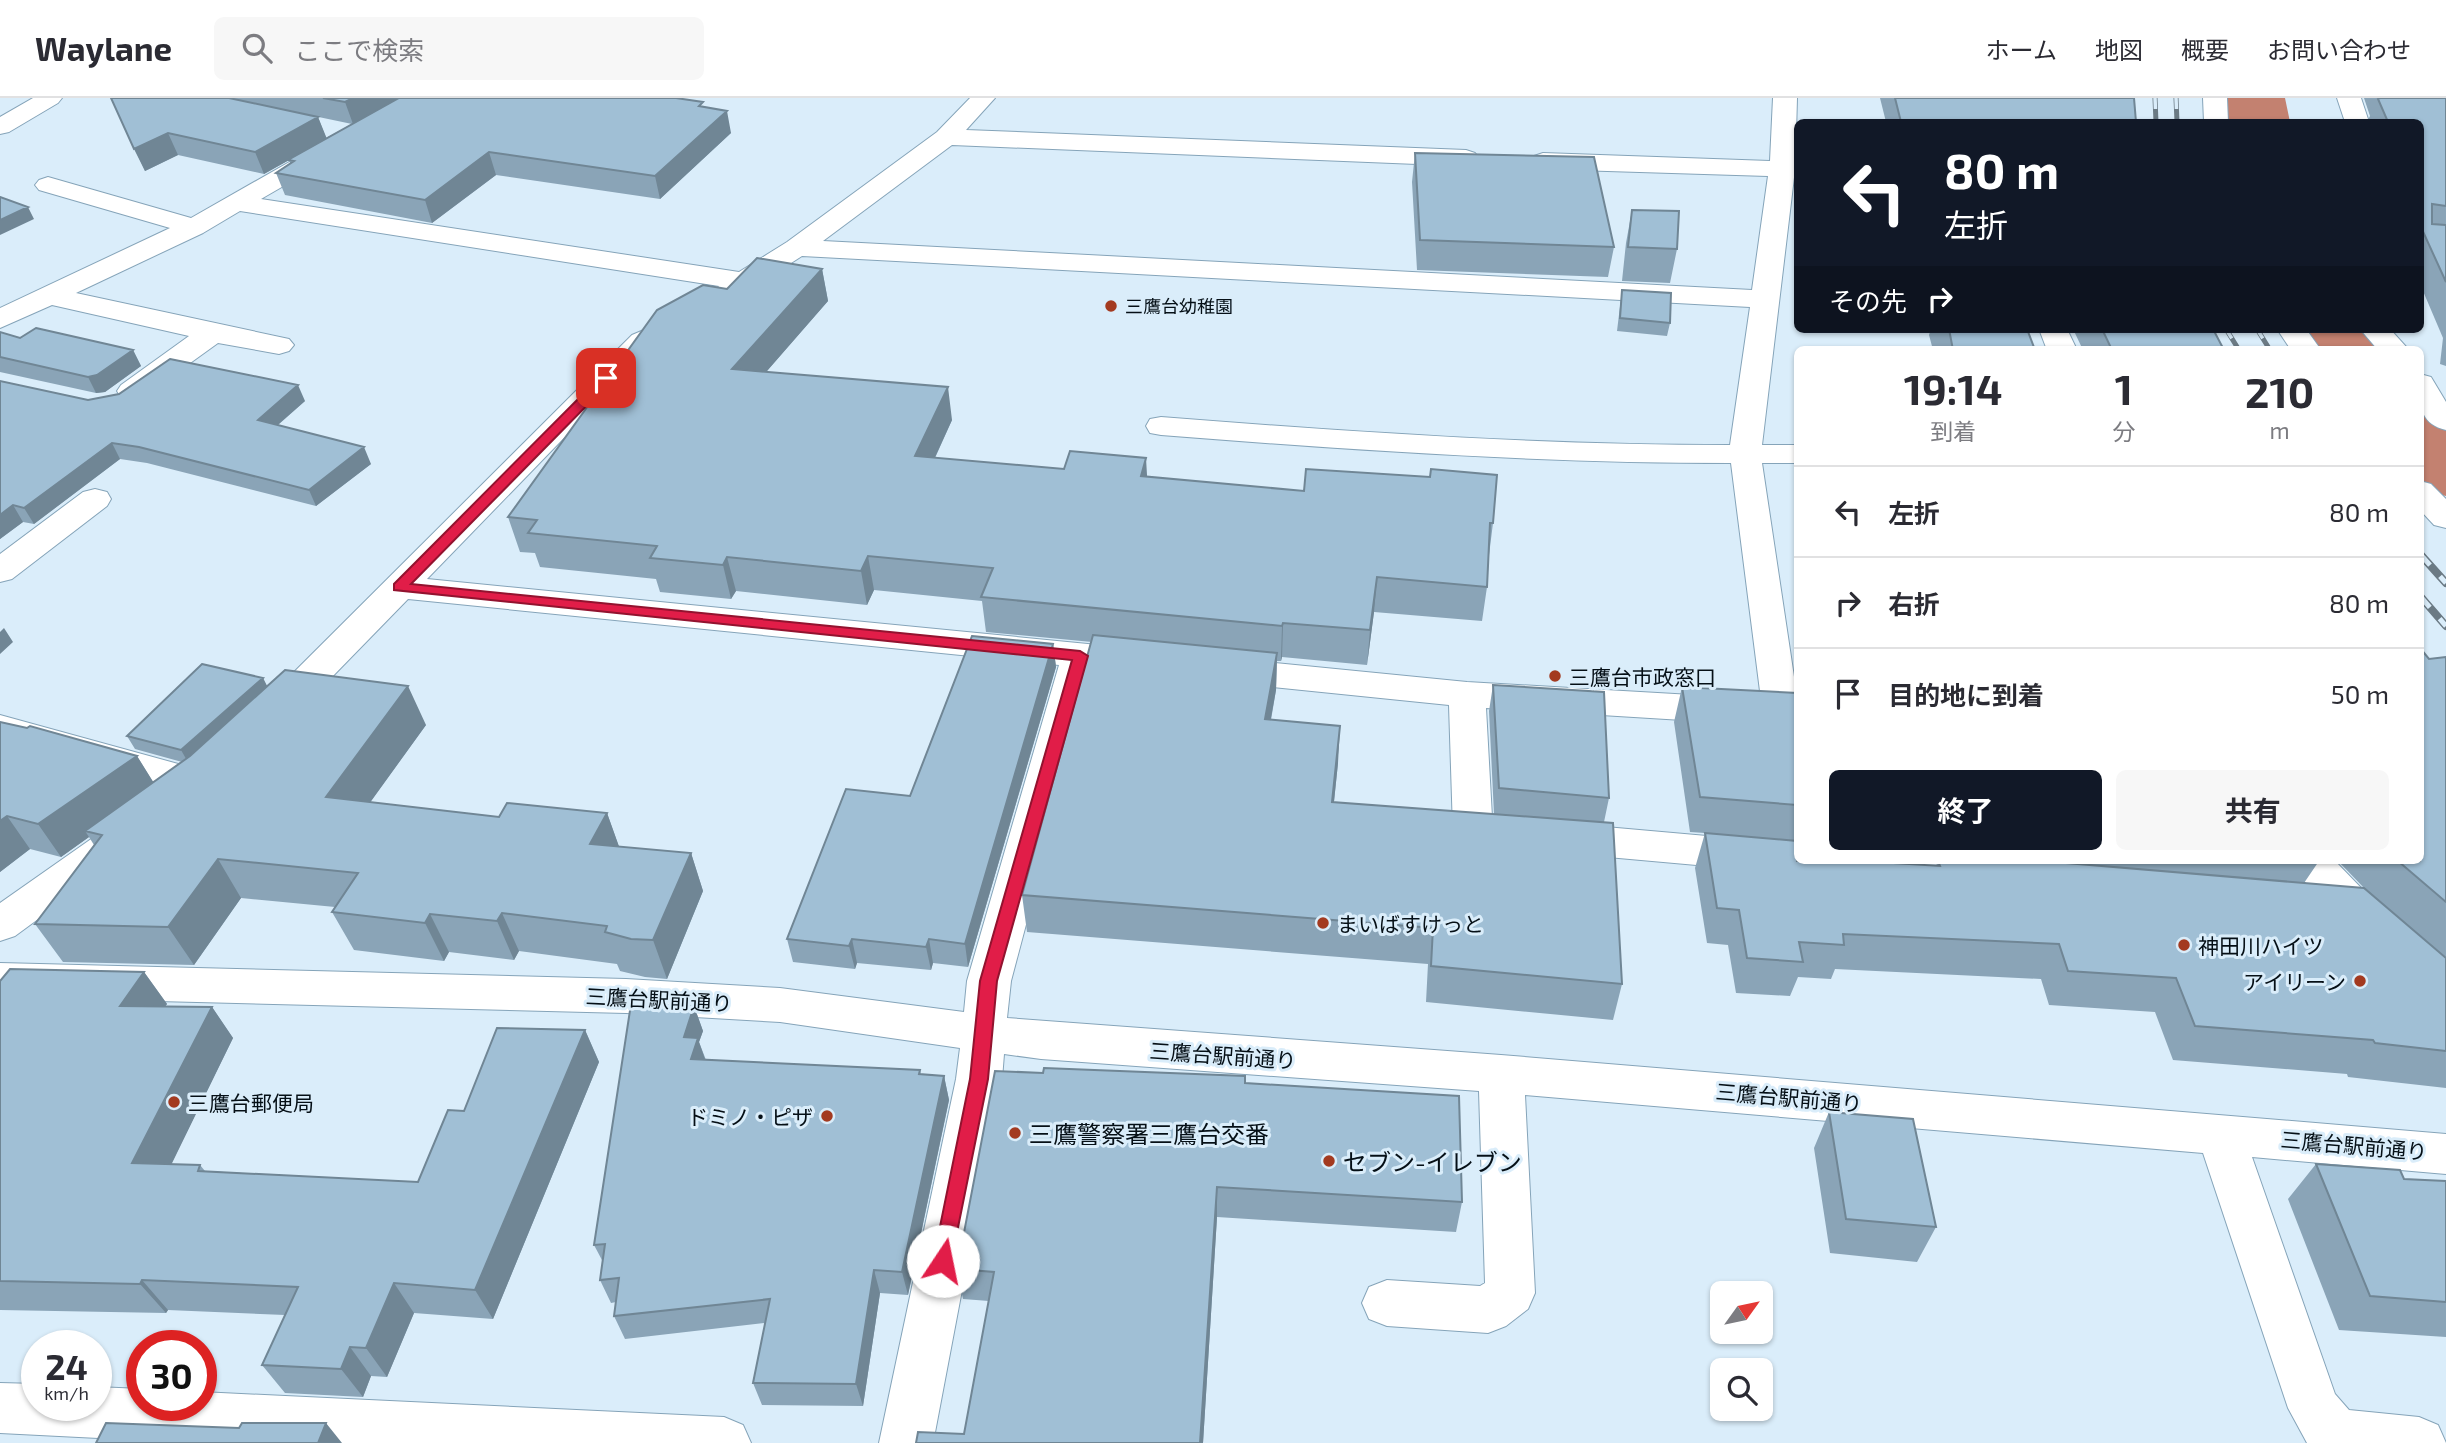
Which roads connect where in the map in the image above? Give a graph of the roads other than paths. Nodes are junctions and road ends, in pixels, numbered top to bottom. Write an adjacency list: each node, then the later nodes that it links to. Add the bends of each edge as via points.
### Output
1 (50, 98): 8 (street)
2 (983, 98): 9 (street)
3 (1786, 98): 13 (street)
4 (2215, 98): 6 (street)
5 (2349, 98): 7 (street)
6 (2216, 119)
7 (2356, 119)
8 (0, 127)
9 (946, 137): 11 (street); 18 (street)
10 (344, 141): 15 (street)
11 (1484, 159)
12 (1524, 160): 13 (street)
13 (1782, 169): 17 (street)
14 (48, 185): 16 (street)
15 (236, 204): 16 (street); 19 (street)
16 (194, 227): 20 (street)
17 (1785, 246): 21 (street)
18 (797, 248): 19 (street); 21 (street)
19 (742, 281): 22 (street)
20 (50, 296): 23 (street); 25 (street)
21 (1765, 299): 33 (street)
22 (707, 305)
23 (0, 319)
24 (675, 323): 39 (street, via 642,341)
25 (213, 333): 27 (street); 30 (street, via 116,402)
26 (2378, 333): 28 (street)
27 (279, 345)
28 (2390, 346)
29 (2424, 390): 31 (street)
30 (106, 404)
31 (2446, 421)
32 (1161, 426): 33 (street, via 1624,454)
33 (1745, 452): 34 (street); 42 (street)
34 (1794, 454)
35 (2424, 495): 37 (street)
36 (95, 499): 38 (street)
37 (2446, 518)
38 (0, 571)
39 (399, 587): 40 (street); 44 (street)
40 (1080, 656): 41 (street); 52 (street, via 989,981)
41 (1468, 694): 42 (street); 45 (street, via 1474,830)
42 (1789, 713)
43 (0, 728): 49 (street, via 206,775)
44 (253, 733)
45 (1794, 859)
46 (2314, 864): 48 (street)
47 (2297, 901): 48 (street)
48 (2352, 905): 51 (street)
49 (0, 925)
50 (0, 980): 52 (street, 三鷹台駅前通り, via 626,996 780,1005)
51 (2446, 988)
52 (983, 1035): 53 (street, 三鷹台駅前通り); 59 (street, via 979,1079)
53 (1501, 1074): 54 (street, 三鷹台駅前通り); 56 (street, via 1510,1293 1488,1310)
54 (2220, 1133): 55 (street, 三鷹台駅前通り); 60 (street, via 2314,1408 2328,1427 2349,1436)
55 (2446, 1154)
56 (1387, 1303)
57 (0, 1408): 58 (street)
58 (724, 1443)
59 (906, 1443)
60 (2419, 1443)

